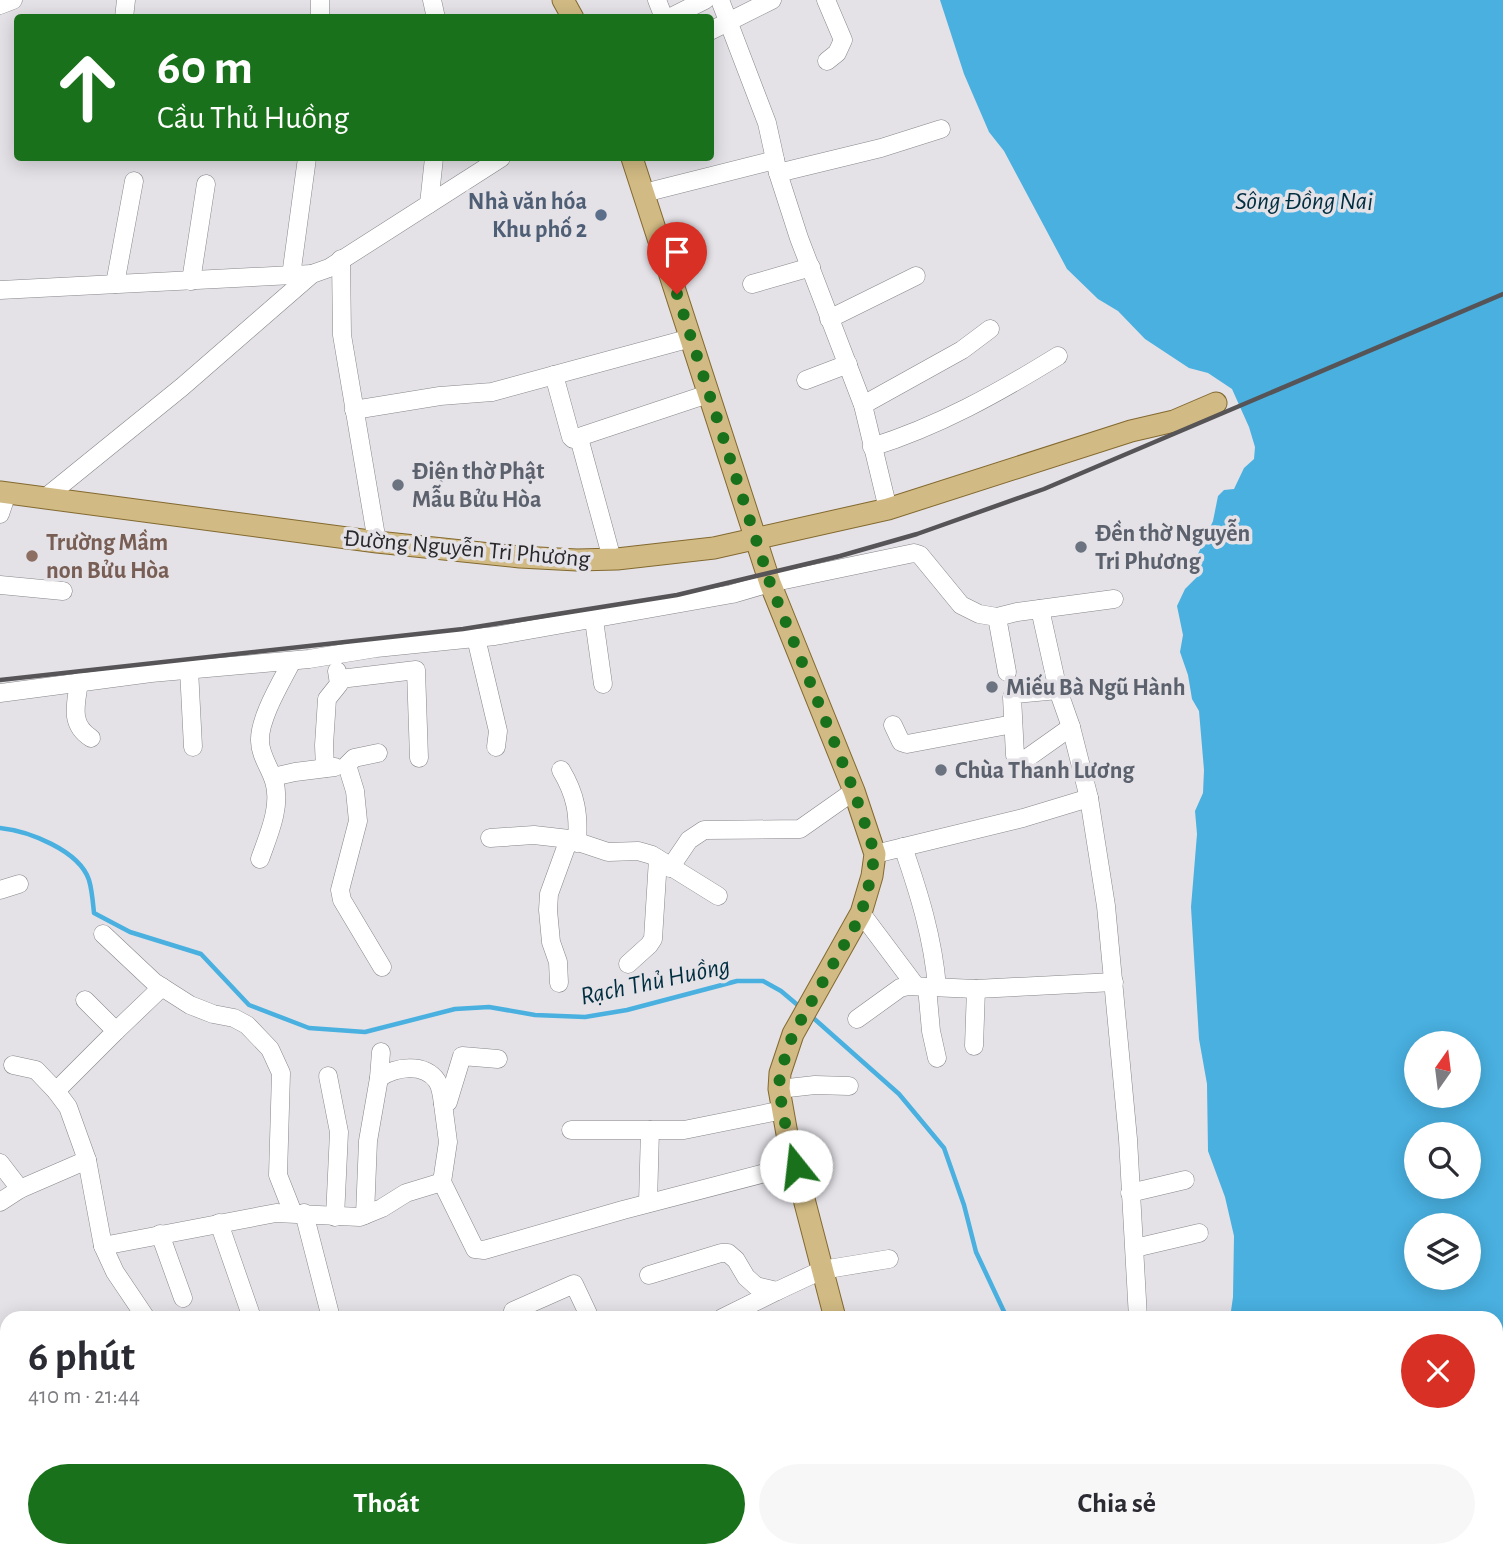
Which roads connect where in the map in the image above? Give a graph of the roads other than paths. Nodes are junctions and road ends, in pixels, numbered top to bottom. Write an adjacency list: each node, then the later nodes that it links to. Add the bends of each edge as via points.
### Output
1 (13, 0): 6 (street)
2 (705, 0): 7 (street)
3 (720, 0): 8 (street)
4 (772, 0): 8 (street)
5 (826, 0): 10 (street, via 843,40)
6 (0, 5)
7 (675, 14)
8 (729, 22): 9 (street); 16 (street, via 767,123)
9 (714, 29)
10 (827, 61)
11 (941, 130): 16 (street, via 881,148)
12 (307, 161): 24 (street)
13 (434, 161): 20 (street)
14 (495, 161): 20 (street)
15 (633, 161): 19 (main road)
16 (777, 166): 19 (street); 22 (street)
17 (134, 181): 27 (street)
18 (206, 184): 26 (street)
19 (643, 193): 32 (main road)
20 (429, 204): 21 (street)
21 (341, 259): 23 (street); 40 (street, via 342,334)
22 (811, 267): 28 (street); 30 (street)
23 (312, 274): 24 (street); 44 (street)
24 (291, 276): 26 (street)
25 (916, 276): 30 (street)
26 (191, 281): 27 (street)
27 (115, 284): 29 (street)
28 (752, 284)
29 (0, 290)
30 (829, 319): 34 (street)
31 (990, 328): 39 (street, via 951,357)
32 (691, 338): 35 (street); 37 (main road)
33 (1058, 356): 42 (street, via 949,418)
34 (848, 364): 36 (street); 39 (street)
35 (554, 375): 40 (street, via 492,392); 41 (street, via 570,437)
36 (806, 380)
37 (708, 394): 41 (street); 47 (main road)
38 (1214, 399): 45 (main road, Đường Nguyễn Tri Phương, via 1170,411 1131,431)
39 (863, 405): 42 (street)
40 (354, 410): 48 (street)
41 (579, 438): 49 (street)
42 (872, 447): 45 (street)
43 (3, 492): 44 (main road, Đường Nguyễn Tri Phương); 46 (street)
44 (45, 498): 48 (main road, Đường Nguyễn Tri Phương)
45 (888, 509): 47 (main road, Đường Nguyễn Tri Phương)
46 (0, 514)
47 (755, 539): 49 (main road, Đường Nguyễn Tri Phương); 50 (main road)
48 (377, 542): 49 (main road, Đường Nguyễn Tri Phương, via 520,556)
49 (612, 559)
50 (770, 583): 55 (street, via 914,553 961,605); 56 (street); 79 (main road)
51 (0, 585): 52 (street)
52 (63, 591)
53 (1114, 599): 54 (street)
54 (1040, 610): 55 (street); 65 (street)
55 (997, 617): 61 (street)
56 (594, 620): 57 (street); 64 (street)
57 (476, 638): 58 (street); 72 (street, via 498,732)
58 (332, 656): 59 (street); 62 (street)
59 (292, 661): 60 (street); 78 (street, via 261,729 260,743)
60 (189, 669): 63 (street); 71 (street)
61 (1007, 672)
62 (340, 679): 74 (street, via 416,670); 76 (street, via 327,699)
63 (79, 682): 66 (street); 70 (street, via 74,717)
64 (603, 684)
65 (1058, 690): 67 (street, via 1015,694 1011,701); 69 (street)
66 (0, 693)
67 (1013, 724): 68 (street, via 908,744 901,742); 69 (street, via 1015,755 1023,761)
68 (893, 725)
69 (1072, 727): 80 (street)
70 (91, 738)
71 (193, 747)
72 (496, 747)
73 (378, 753): 75 (street, via 354,758)
74 (419, 758)
75 (347, 765): 76 (street); 93 (street, via 358,821 340,896)
76 (325, 768): 78 (street)
77 (561, 770): 82 (street, via 579,814)
78 (273, 777): 85 (street, via 274,817)
79 (854, 791): 84 (main road); 86 (street, via 800,829 704,830)
80 (1089, 798): 83 (street); 94 (street)
81 (490, 838): 82 (street, via 534,835)
82 (573, 841): 86 (street, via 608,852 638,851); 95 (street, via 549,894)
83 (903, 847): 84 (street); 96 (street, via 935,961)
84 (875, 854): 90 (main road)
85 (260, 859)
86 (664, 864): 89 (street); 92 (street, via 653,939)
87 (19, 884): 88 (street)
88 (0, 890)
89 (718, 896)
90 (861, 913): 96 (street); 110 (main road, via 793,1034)
91 (103, 934): 97 (street)
92 (628, 964)
93 (382, 967)
94 (1114, 982): 98 (street); 122 (street)
95 (559, 984)
96 (926, 986): 98 (street); 100 (street, via 900,988); 104 (street)
97 (162, 987): 101 (street); 125 (street, via 190,1005 234,1017 270,1049 281,1073 278,1175)
98 (976, 989): 102 (street)
99 (85, 1000): 101 (street)
100 (858, 1019)
101 (116, 1031): 111 (street)
102 (974, 1046)
103 (381, 1052): 108 (street)
104 (937, 1058)
105 (498, 1059): 112 (street, via 463,1056)
106 (13, 1065): 111 (street, via 36,1070)
107 (328, 1076): 127 (street, via 339,1132)
108 (379, 1078): 112 (street, via 396,1069 425,1071 437,1081); 126 (street, via 368,1141)
109 (849, 1086): 110 (street)
110 (779, 1089): 113 (main road)
111 (56, 1091): 116 (street, via 68,1107)
112 (443, 1104): 120 (street, via 448,1143)
113 (783, 1110): 115 (street, via 684,1130); 118 (main road)
114 (571, 1130): 115 (street)
115 (650, 1130): 124 (street)
116 (87, 1160): 121 (street); 131 (street)
117 (0, 1163): 121 (street)
118 (796, 1166): 124 (street); 134 (main road)
119 (1185, 1180): 122 (street)
120 (442, 1182): 124 (street, via 478,1250); 126 (street, via 406,1193)
121 (20, 1189): 123 (street)
122 (1130, 1193): 132 (street)
123 (0, 1202)
124 (648, 1203)
125 (298, 1213): 127 (street); 128 (street); 140 (street)
126 (365, 1216): 127 (street)
127 (335, 1217)
128 (219, 1223): 130 (street); 139 (street)
129 (1199, 1233): 132 (street)
130 (160, 1234): 131 (street); 137 (street)
131 (103, 1245): 138 (street)
132 (1135, 1248): 145 (street)
133 (889, 1259): 134 (street)
134 (822, 1270): 136 (street); 144 (main road)
135 (649, 1275): 136 (street, via 728,1253 756,1286)
136 (777, 1291): 143 (street)
137 (183, 1298)
138 (141, 1311)
139 (250, 1311)
140 (329, 1311)
141 (513, 1311): 142 (street, via 574,1284)
142 (587, 1311)
143 (736, 1311)
144 (833, 1311)
145 (1138, 1311)

